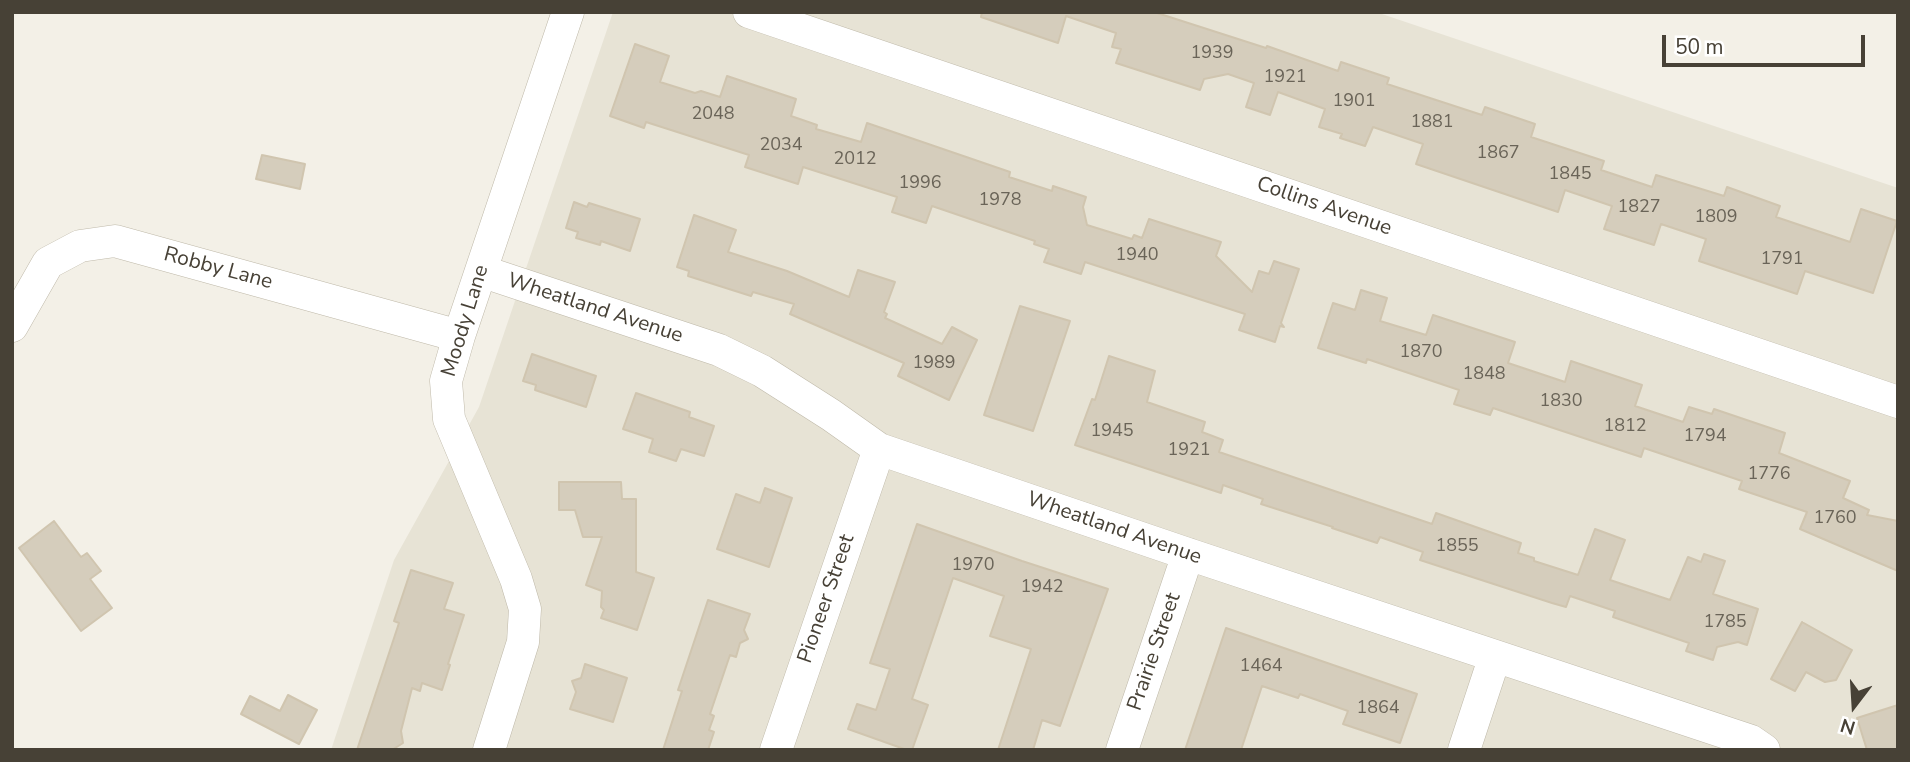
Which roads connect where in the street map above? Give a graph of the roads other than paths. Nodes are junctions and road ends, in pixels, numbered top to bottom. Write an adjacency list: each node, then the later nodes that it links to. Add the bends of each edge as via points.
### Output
1 (568, 12): 3 (street, Moody Lane)
2 (750, 12): 6 (street, Collins Avenue)
3 (481, 271): 5 (street, Moody Lane); 7 (street, Wheatland Avenue, via 719,350 773,379)
4 (12, 326): 5 (street, Robby Lane, via 48,263 80,246 115,241)
5 (459, 336): 10 (street, Moody Lane, via 446,381 449,419 525,609 523,642)
6 (1898, 402)
7 (879, 449): 8 (street, Wheatland Avenue); 11 (street, Pioneer Street)
8 (1188, 554): 9 (street, Wheatland Avenue); 12 (street, Prairie Street)
9 (1494, 656): 13 (street); 14 (street, Wheatland Avenue, via 1751,741)
10 (489, 750)
11 (776, 750)
12 (1122, 750)
13 (1464, 750)
14 (1764, 750)

